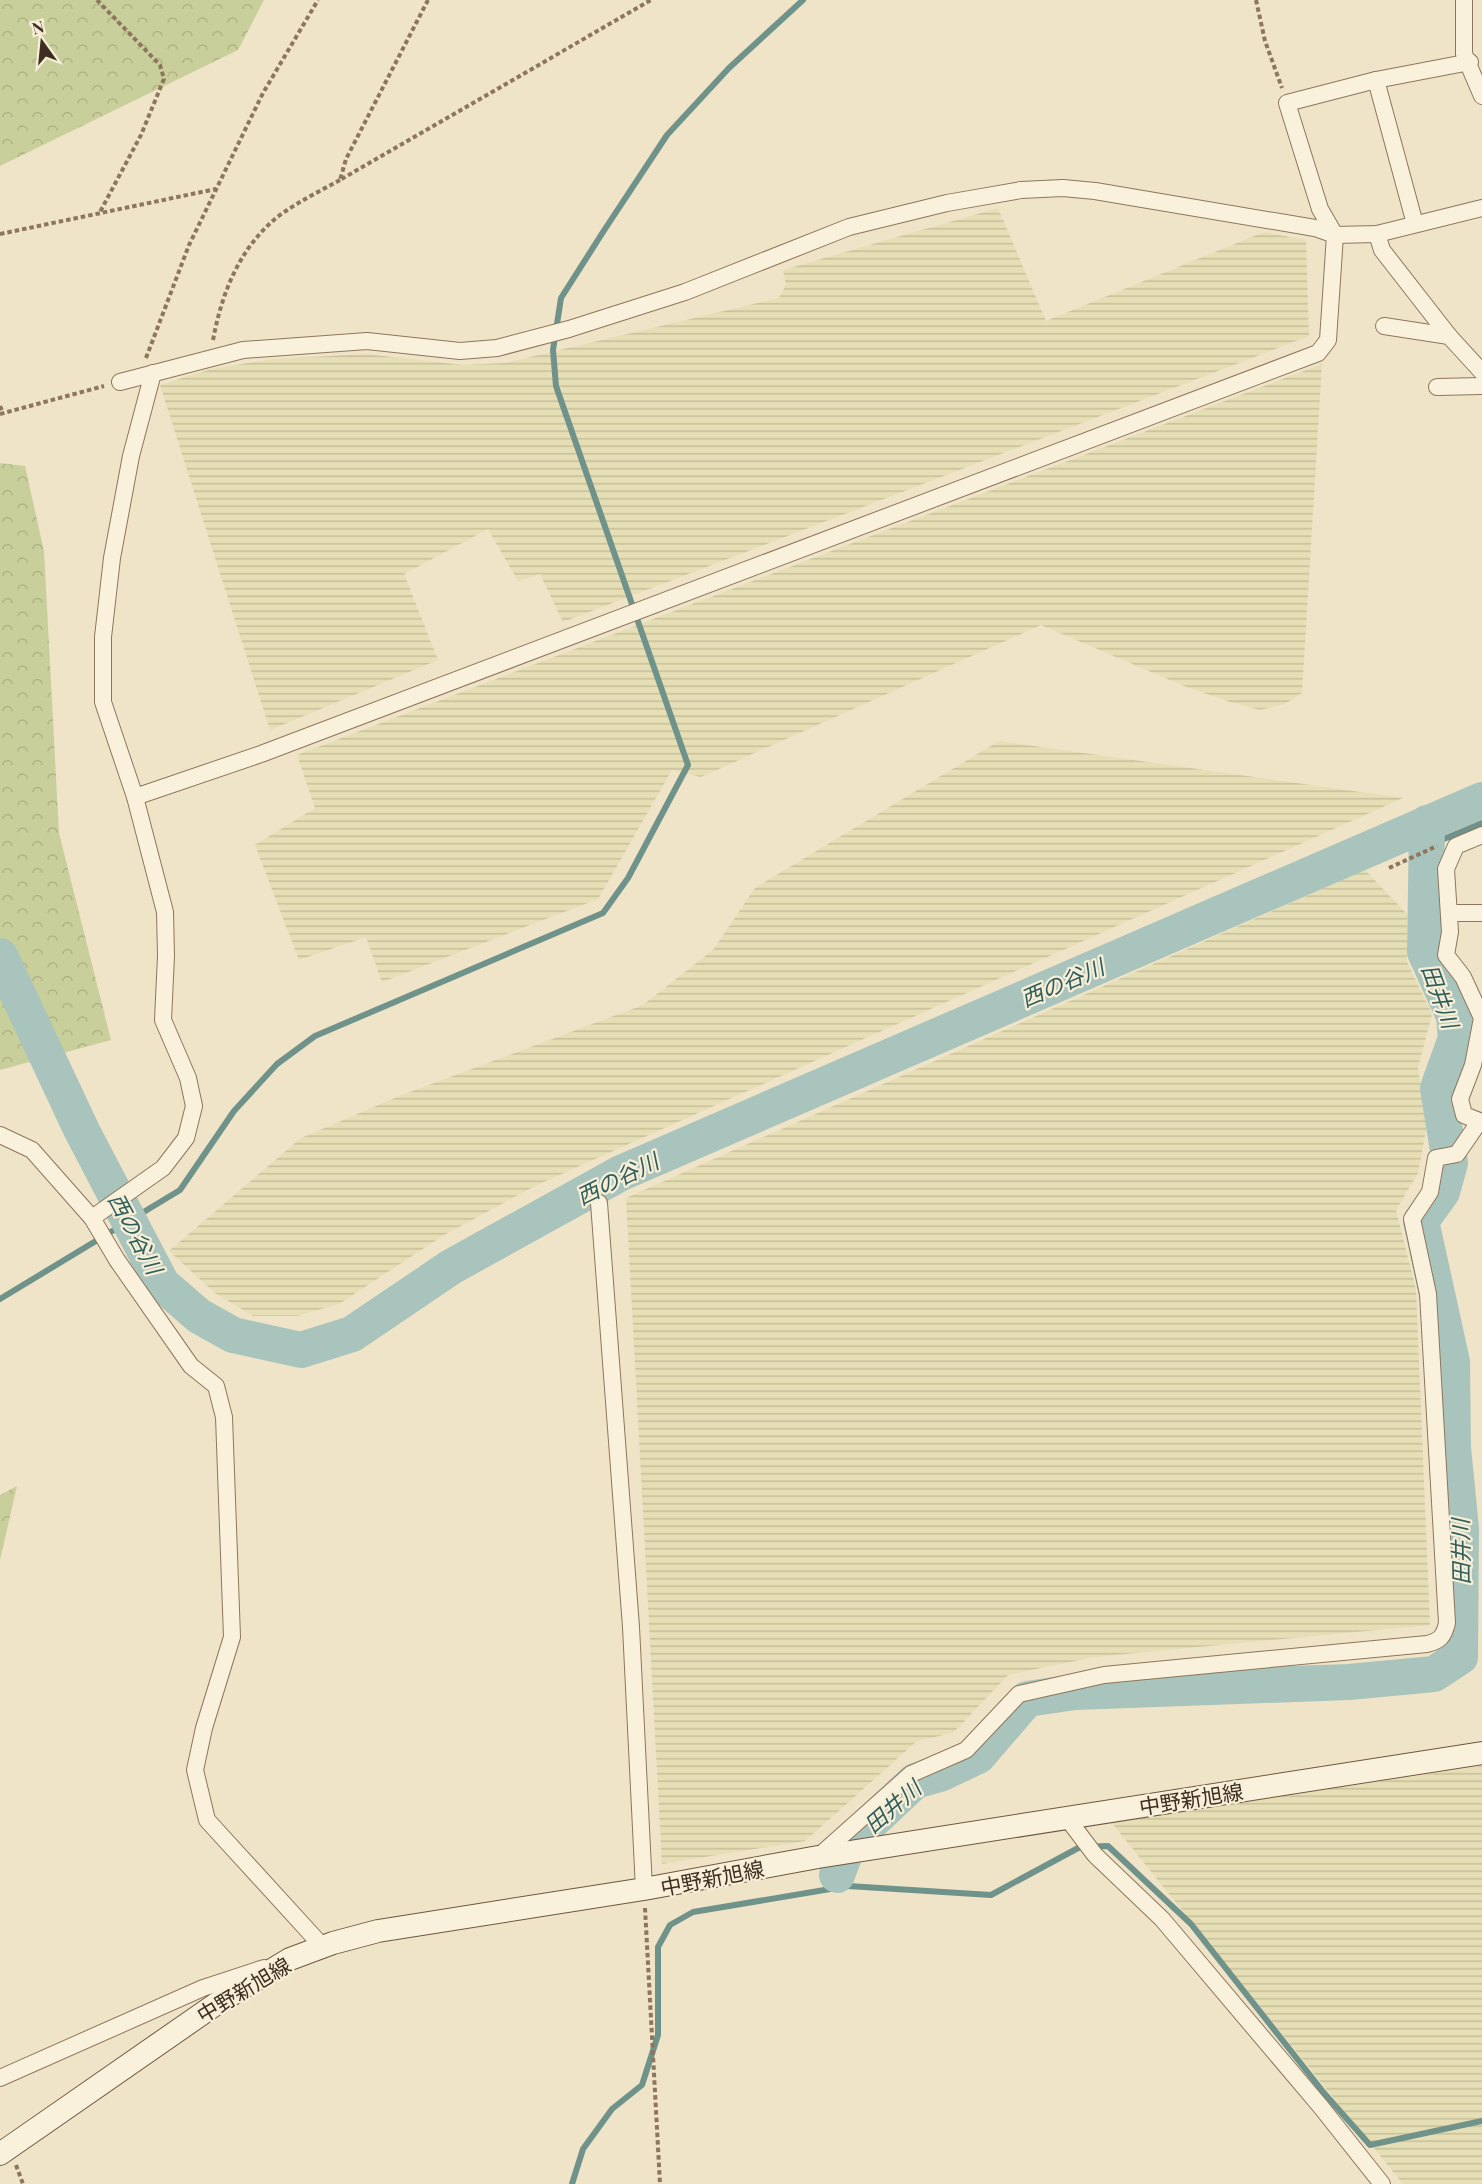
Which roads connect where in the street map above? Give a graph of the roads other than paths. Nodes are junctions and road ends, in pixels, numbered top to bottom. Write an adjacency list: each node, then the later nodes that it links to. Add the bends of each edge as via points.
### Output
1 (1464, 0): 2 (street, via 1464,54)
2 (1470, 62): 3 (street); 4 (street)
3 (1377, 80): 6 (street); 8 (street, via 1287,103 1320,209)
4 (1482, 96)
5 (1482, 208): 6 (street)
6 (1415, 224): 7 (street)
7 (1377, 234): 8 (street); 10 (street, via 1382,250)
8 (1335, 235): 12 (street, via 1315,228 1095,191 1021,190 849,227 685,292 497,348 460,351 367,341 243,350); 16 (street, via 1328,340 1318,353 261,754)
9 (1384, 326): 10 (street)
10 (1449, 336): 11 (street)
11 (1482, 372)
12 (145, 375): 13 (street); 16 (street, via 112,558 103,637 103,702)
13 (120, 382)
14 (1482, 386): 15 (street)
15 (1437, 387)
16 (135, 797): 24 (street, via 165,912 162,1020 188,1078 194,1106 186,1138 163,1168)
17 (1482, 835): 18 (street, via 1456,846 1446,869)
18 (1449, 913): 19 (street); 20 (street, via 1446,955 1463,977)
19 (1482, 913)
20 (1482, 1018): 21 (street, via 1473,1065 1460,1099 1464,1115)
21 (1480, 1122): 27 (street, via 1457,1154 1436,1158 1430,1192 1412,1219 1428,1294 1447,1623 1444,1635 1427,1644 1104,1675 1019,1694 966,1750 911,1774)
22 (0, 1135): 24 (street, via 32,1150)
23 (599, 1203): 28 (street, via 631,1627)
24 (92, 1218): 29 (street, via 191,1366 216,1386 224,1417 232,1637 195,1770 207,1820)
25 (1482, 1753): 26 (main road, 中野新旭線)
26 (1067, 1818): 27 (main road, 中野新旭線); 33 (street, via 1095,1855 1162,1919)
27 (818, 1857): 28 (main road, 中野新旭線)
28 (644, 1889): 29 (main road, 中野新旭線, via 378,1931)
29 (323, 1947): 30 (main road, 中野新旭線)
30 (290, 1959): 31 (street, via 203,1988); 32 (main road, 中野新旭線, via 216,2004)
31 (0, 2078)
32 (0, 2154)
33 (1382, 2184)

